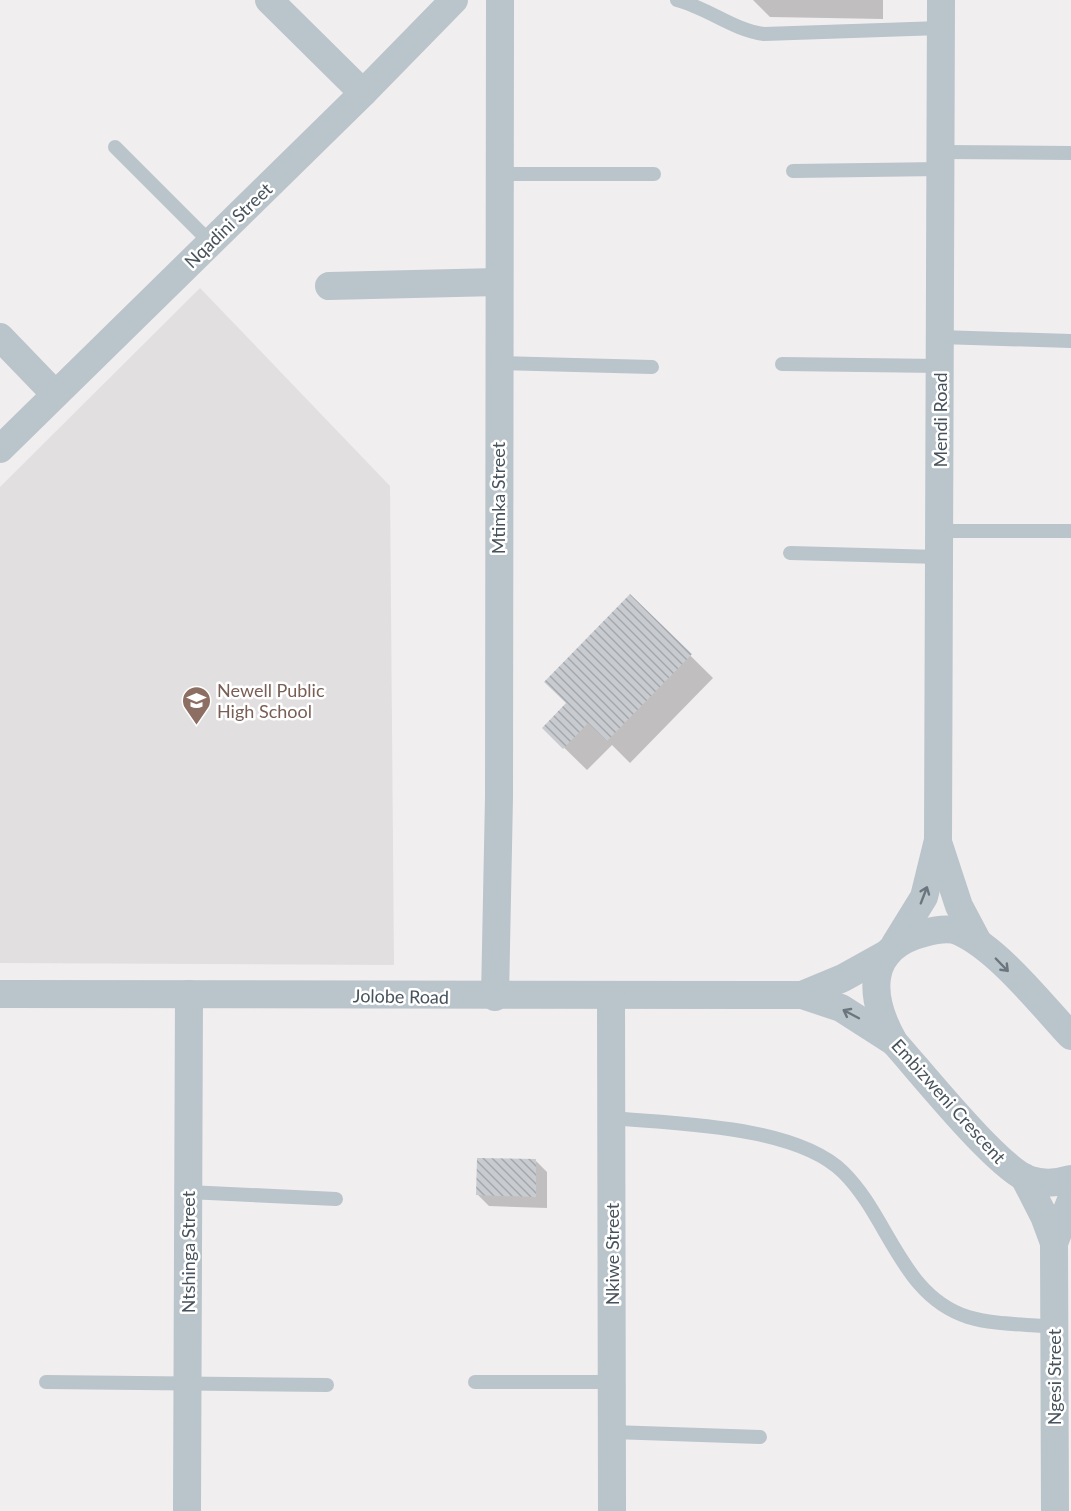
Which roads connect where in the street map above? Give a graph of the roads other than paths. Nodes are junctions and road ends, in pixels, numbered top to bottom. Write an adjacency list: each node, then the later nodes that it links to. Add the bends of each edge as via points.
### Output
1 (268, 0): 7 (street)
2 (454, 0): 7 (street, Nqadini Street)
3 (500, 0): 12 (street, Mtimka Street)
4 (677, 0): 6 (lane, via 764,34)
5 (941, 0): 6 (street, Mendi Road)
6 (941, 28): 10 (street, Mendi Road)
7 (363, 93): 14 (street, Nqadini Street)
8 (115, 147): 14 (lane)
9 (1071, 153): 10 (lane)
10 (941, 161): 11 (lane); 18 (street, Mendi Road)
11 (793, 171)
12 (498, 174): 13 (lane); 15 (street, Mtimka Street)
13 (654, 174)
14 (210, 242): 24 (street, Nqadini Street)
15 (498, 282): 16 (street); 20 (street, Mtimka Street)
16 (328, 286)
17 (0, 337): 24 (street)
18 (940, 337): 19 (lane); 22 (street, Mendi Road)
19 (1071, 341)
20 (498, 363): 23 (lane); 36 (street, Mtimka Street, via 499,796)
21 (782, 364): 22 (lane)
22 (940, 366): 27 (street, Mendi Road)
23 (652, 367)
24 (54, 393): 25 (street, Nqadini Street)
25 (0, 449)
26 (1071, 531): 27 (lane)
27 (939, 544): 28 (lane); 29 (street, Mendi Road)
28 (790, 553)
29 (938, 840): 30 (street, Mendi Road, via 959,906); 31 (street, Mendi Road, one-way to 29, via 924,897)
30 (977, 940): 31 (street, via 957,930 936,929); 37 (street, one-way to 37)
31 (892, 949): 34 (street, Jolobe Road, via 843,978); 38 (street, Embizweni Crescent, via 882,963 875,997 881,1020)
32 (0, 994): 33 (street, Jolobe Road)
33 (189, 994): 36 (street, Jolobe Road); 42 (street, Ntshinga Street)
34 (802, 995): 35 (street, Jolobe Road); 38 (street, Jolobe Road, one-way to 34, via 841,1008)
35 (611, 996): 36 (street, Jolobe Road); 39 (street, Nkiwe Street)
36 (495, 997)
37 (1071, 1036)
38 (894, 1042): 40 (street, Embizweni Crescent, via 1005,1165)
39 (611, 1118): 46 (lane, via 770,1137 817,1155 843,1172 877,1218 917,1284 939,1303 971,1317); 49 (street, Nkiwe Street)
40 (1024, 1177): 41 (street, Embizweni Crescent, via 1060,1183); 45 (street, Ngesi Street)
41 (1071, 1179)
42 (188, 1192): 43 (lane); 50 (street, Ntshinga Street)
43 (336, 1199)
44 (1071, 1200): 45 (street, Ngesi Street)
45 (1054, 1243): 46 (street, Ngesi Street)
46 (1054, 1327): 54 (street, Ngesi Street)
47 (46, 1382): 50 (lane)
48 (475, 1382): 49 (lane)
49 (612, 1382): 52 (street, Nkiwe Street)
50 (187, 1384): 51 (lane); 55 (street, Ntshinga Street)
51 (327, 1385)
52 (612, 1432): 53 (lane); 56 (street, Nkiwe Street)
53 (760, 1437)
54 (1060, 1508)
55 (187, 1511)
56 (612, 1511)

